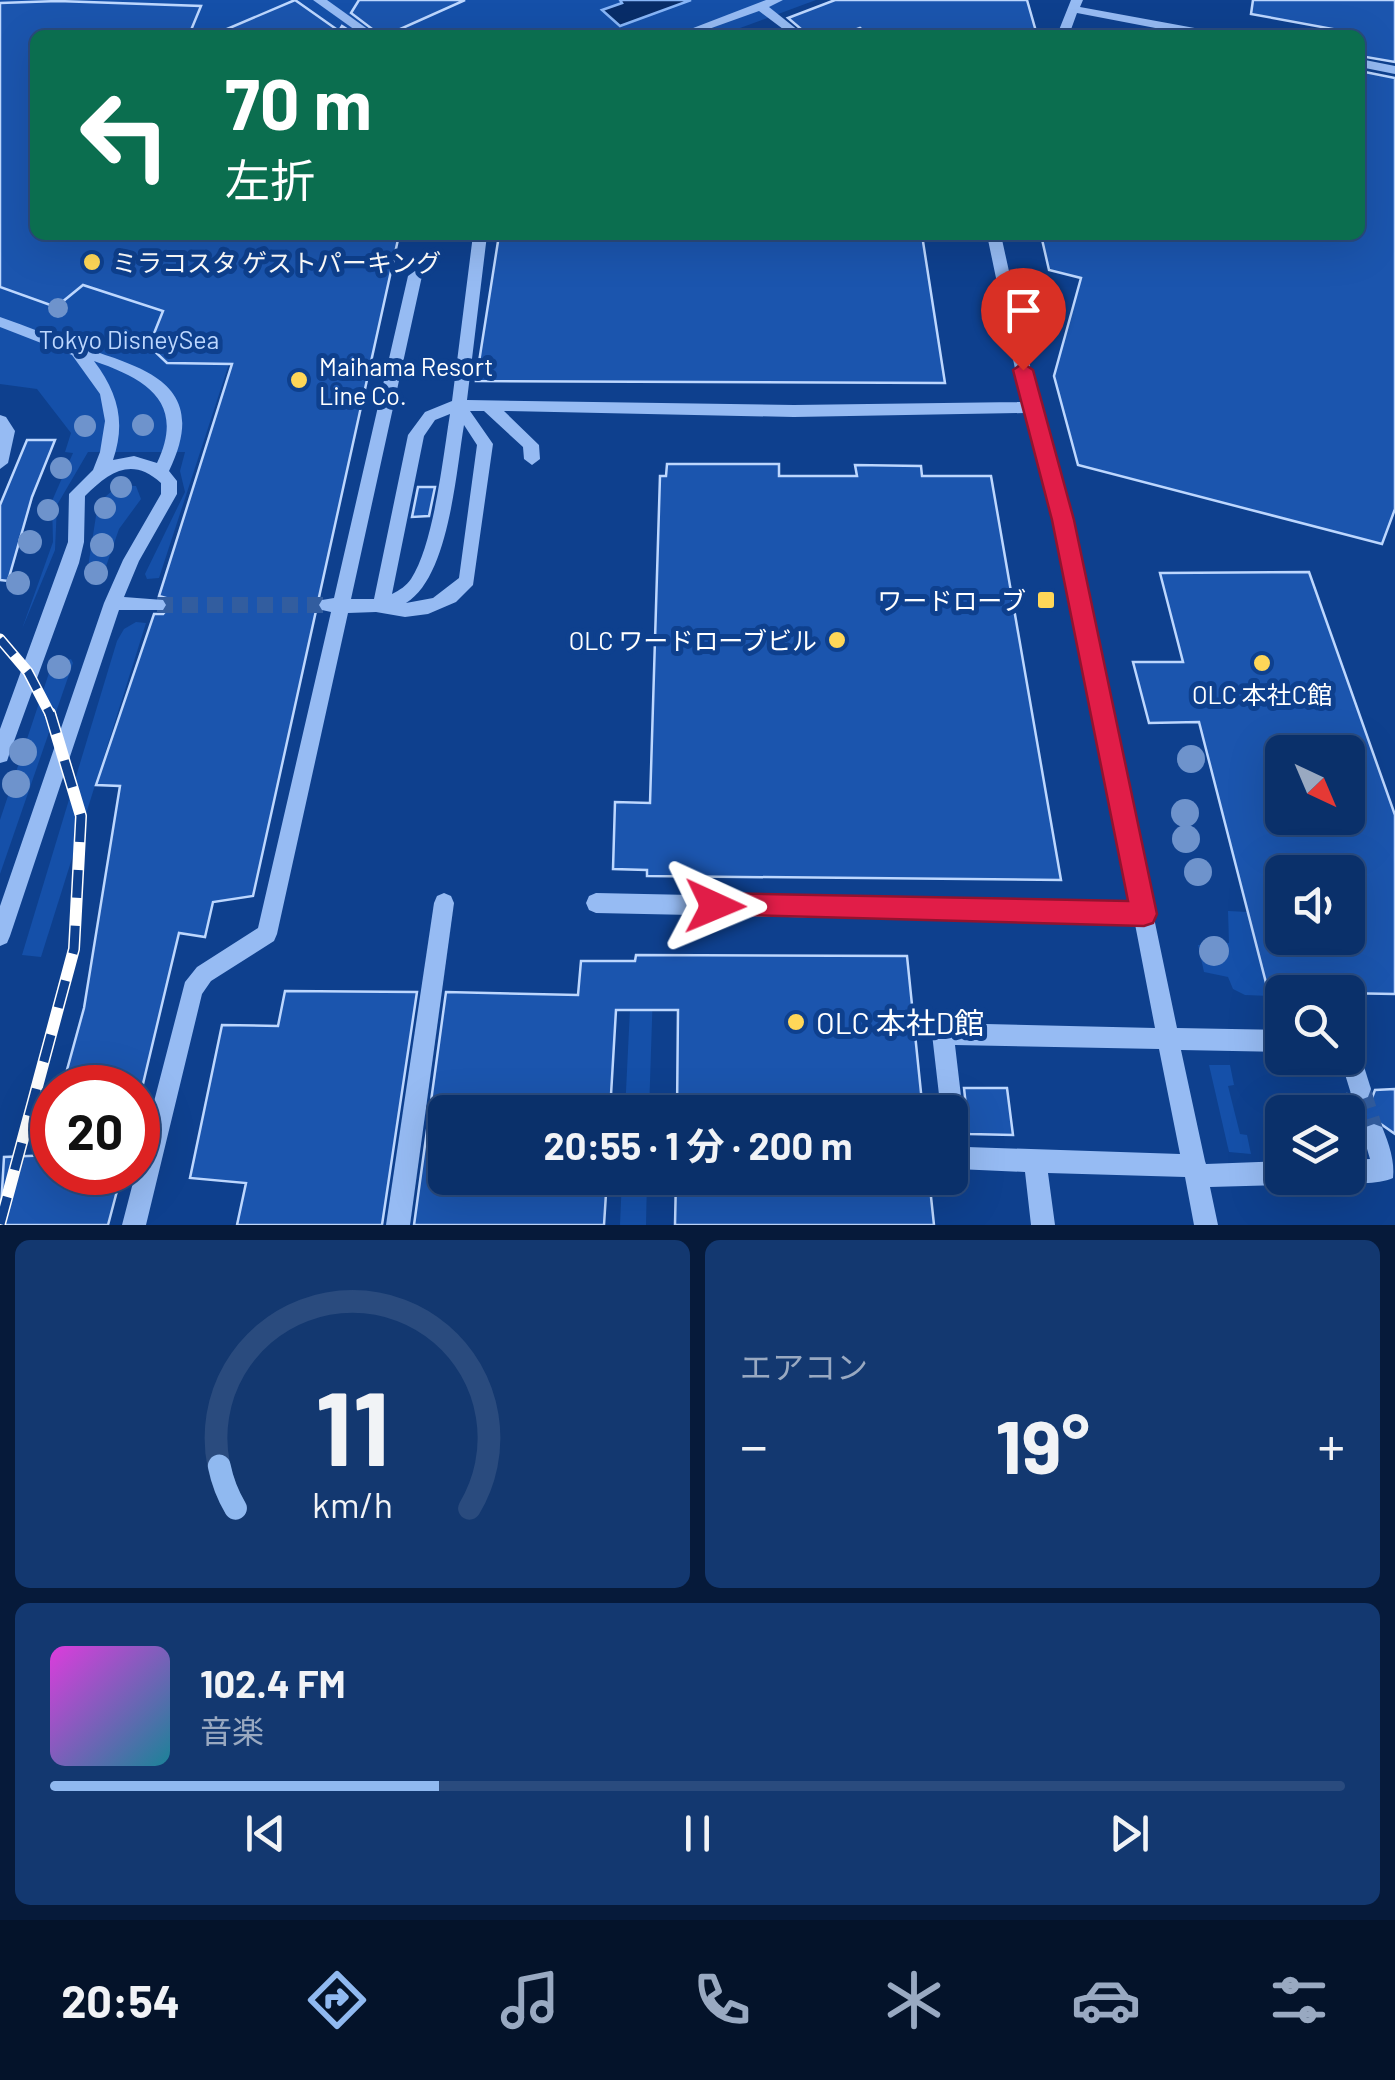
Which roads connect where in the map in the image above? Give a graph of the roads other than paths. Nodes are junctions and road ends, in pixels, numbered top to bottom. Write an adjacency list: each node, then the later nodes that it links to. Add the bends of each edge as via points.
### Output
1 (319, 0): 5 (street)
2 (778, 0): 4 (street)
3 (1075, 4): 8 (street); 9 (street)
4 (760, 6): 6 (street); 7 (street)
5 (363, 30)
6 (695, 30)
7 (791, 30)
8 (1065, 30)
9 (1188, 30)
10 (1365, 65): 11 (street)
11 (1395, 70)
12 (479, 240): 17 (street)
13 (995, 240): 19 (street)
14 (415, 276): 27 (street)
15 (0, 322): 16 (street)
16 (77, 352): 23 (street, via 104,382 116,419); 24 (street, via 119,361 158,384 177,427)
17 (458, 405): 18 (street); 28 (street, via 429,566 413,589); 28 (street, via 430,416 416,434); 28 (street, via 485,444 467,580 433,606)
18 (487, 406): 19 (street); 21 (street, via 531,445)
19 (1031, 407): 33 (street, via 1063,520)
20 (0, 421): 22 (street, via 7,431)
21 (532, 459)
22 (0, 462)
23 (101, 471): 24 (street, via 142,461); 29 (street, via 76,494 76,542)
24 (160, 471): 25 (street, via 170,494)
25 (113, 603): 26 (street); 34 (street)
26 (156, 605)
27 (334, 606): 28 (street); 44 (street, via 267,934 204,974 194,988)
28 (381, 607)
29 (5, 724): 30 (street)
30 (0, 755)
31 (444, 903): 45 (street)
32 (596, 903): 33 (street)
33 (1144, 914): 35 (street)
34 (0, 936)
35 (1170, 1038): 36 (street); 40 (street, via 943,1034 958,1158); 41 (street)
36 (1265, 1041)
37 (1356, 1075): 38 (street)
38 (1360, 1089)
39 (1374, 1136): 42 (street, via 1385,1170)
40 (1035, 1161): 41 (street); 46 (street)
41 (1196, 1171): 43 (street); 47 (street)
42 (1365, 1171)
43 (1265, 1173)
44 (134, 1225)
45 (398, 1225)
46 (1043, 1225)
47 (1206, 1225)

